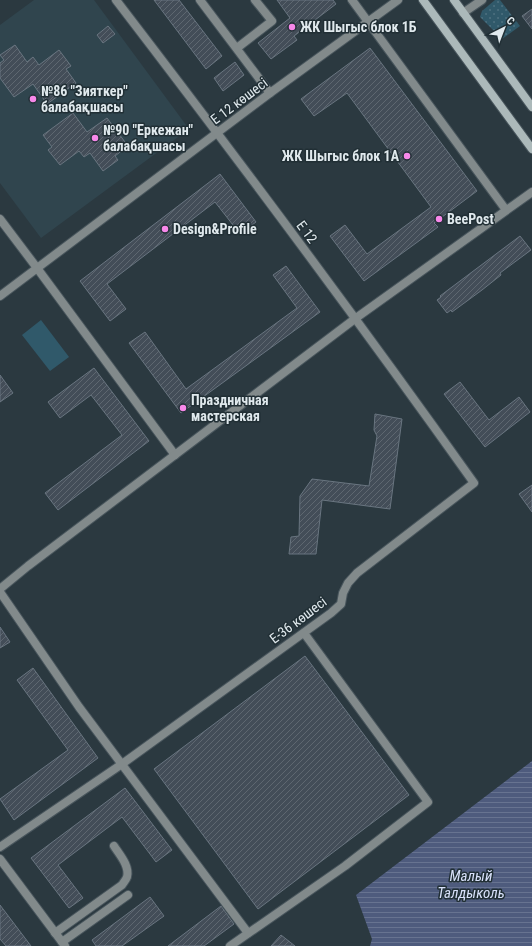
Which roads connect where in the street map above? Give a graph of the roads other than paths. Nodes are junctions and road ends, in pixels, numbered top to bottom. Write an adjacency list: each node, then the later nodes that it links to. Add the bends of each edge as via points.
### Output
1 (116, 0): 14 (street, E 12)
2 (200, 0): 11 (street)
3 (256, 0): 11 (street, via 272,21)
4 (352, 0): 10 (street)
5 (398, 0): 10 (street, Е 12 көшесі)
6 (423, 0): 15 (main road)
7 (454, 0): 9 (main road)
8 (482, 0): 9 (street)
9 (463, 13): 13 (main road)
10 (368, 22): 12 (street, Е 12 көшесі); 17 (street)
11 (237, 48): 12 (street)
12 (270, 93): 14 (street, Е 12 көшесі)
13 (532, 107)
14 (218, 133): 19 (street, Е 12 көшесі); 21 (street, E 12)
15 (532, 148)
16 (532, 192): 17 (street)
17 (506, 210): 21 (street)
18 (0, 219): 19 (street)
19 (37, 268): 20 (street, Е 12 көшесі); 22 (street)
20 (0, 296)
21 (356, 318): 22 (street); 23 (street, E 12)
22 (175, 455): 24 (street)
23 (474, 483): 25 (street, Е-36 көшесі, via 357,573 348,583 341,604)
24 (0, 590): 26 (street, via 79,707)
25 (304, 633): 26 (street, Е-36 көшесі); 32 (street, via 428,802 344,866)
26 (122, 764): 28 (street, Е-36 көшесі); 32 (street)
27 (114, 846): 31 (street, via 128,871 122,885)
28 (0, 847)
29 (0, 859): 31 (street)
30 (128, 895): 33 (street)
31 (55, 933): 33 (street)
32 (248, 933): 34 (street)
33 (64, 944)
34 (230, 946)

